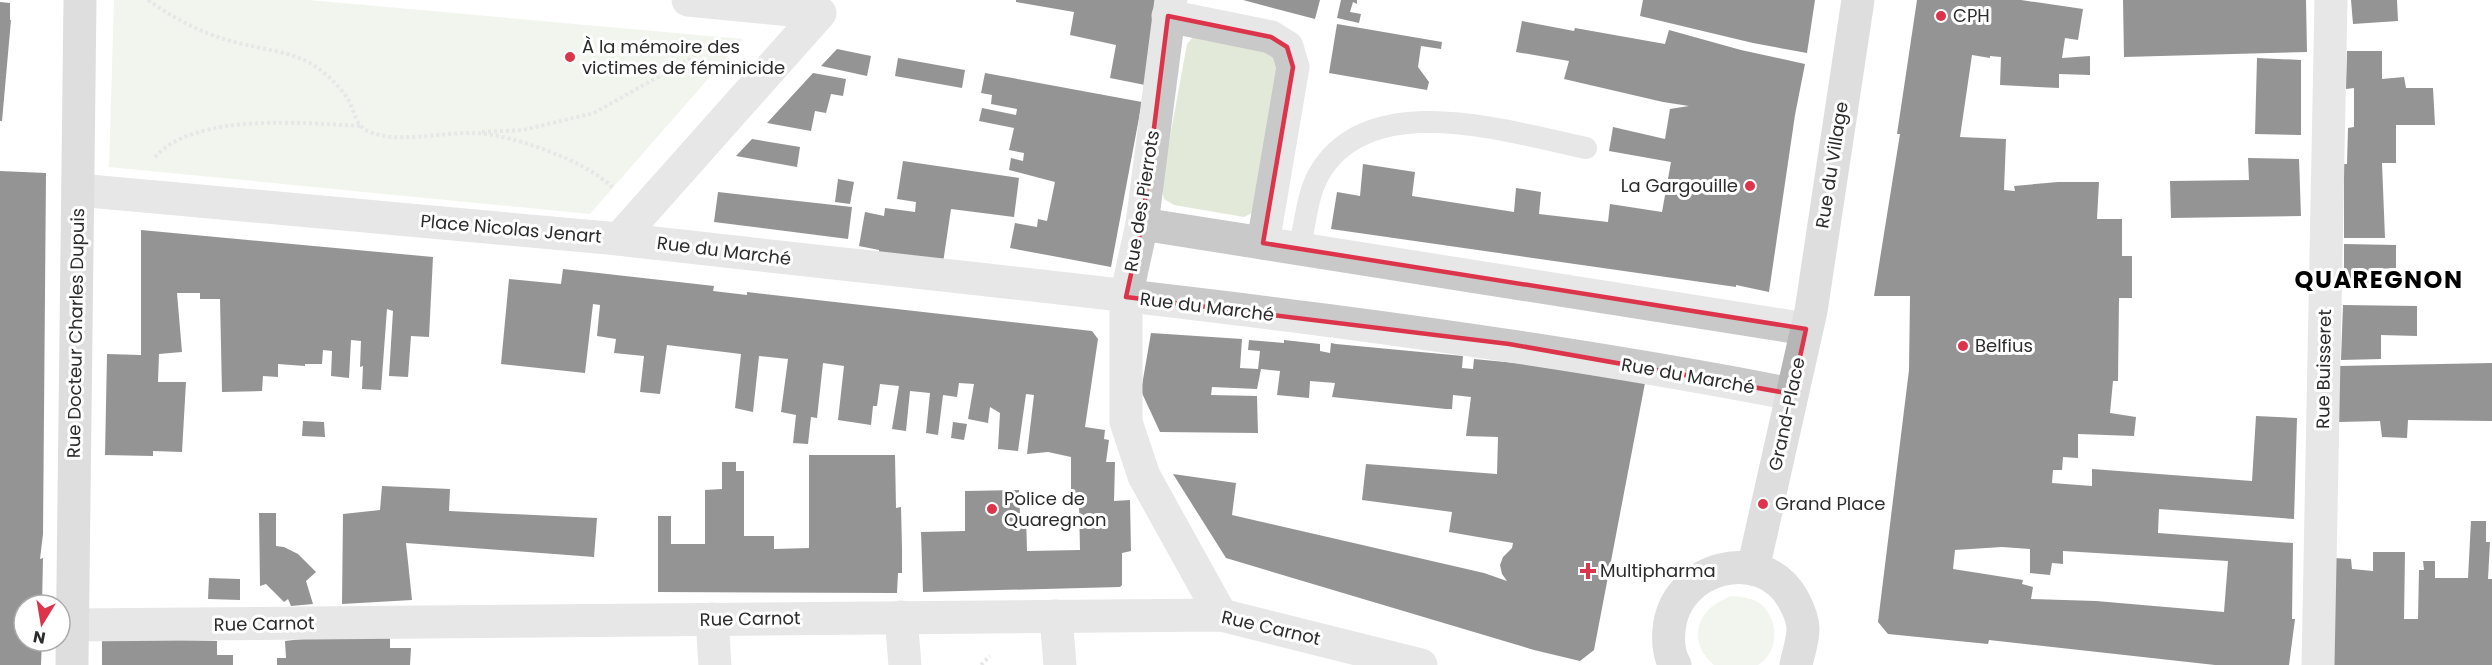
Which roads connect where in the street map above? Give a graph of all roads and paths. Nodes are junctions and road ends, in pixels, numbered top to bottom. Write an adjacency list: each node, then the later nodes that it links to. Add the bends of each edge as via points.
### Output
1 (80, 0): 12 (street, Rue Docteur Charles Dupuis)
2 (148, 0): 9 (path, via 178,21 216,37 283,52 308,62 335,82)
3 (688, 0): 6 (street)
4 (1858, 0): 19 (street, Rue du Village)
5 (2331, 0): 34 (street, Rue Buisseret)
6 (756, 6): 7 (street); 10 (path, via 688,60 594,113 523,129)
7 (827, 7): 15 (street)
8 (1170, 8): 14 (street, Rue des Pierrots); 16 (street, Rue des Pierrots, via 1271,37 1287,47 1293,67)
9 (362, 126): 10 (path, via 369,132 404,137); 13 (path, via 230,125 195,133 161,149)
10 (475, 133): 15 (path, via 507,138 561,156 601,176)
11 (1586, 148): 17 (lane, via 1450,122 1403,123 1362,134 1337,152 1319,173 1309,197)
12 (78, 190): 13 (street, Place Nicolas Jenart); 26 (street, Rue Docteur Charles Dupuis)
13 (120, 194): 15 (street, Place Nicolas Jenart)
14 (1142, 224): 16 (street); 18 (street, Rue des Pierrots)
15 (629, 228): 18 (street, Rue du Marché)
16 (1263, 243): 17 (street)
17 (1299, 249): 19 (street)
18 (1126, 297): 20 (street, Rue du Marché, via 1509,344); 22 (street, Rue des Pierrots, via 1126,422 1144,476)
19 (1806, 329): 20 (street, Grand-Place)
20 (1792, 394): 21 (street, Grand-Place)
21 (1754, 569): 27 (street, via 1779,583 1799,610 1803,628); 33 (street, via 1732,567 1711,572 1692,583 1678,599 1670,619 1668,640)
22 (1221, 615): 23 (street, Rue Carnot); 32 (street, Rue Carnot)
23 (1056, 616): 24 (street, Rue Carnot); 31 (street)
24 (901, 617): 25 (street, Rue Carnot); 30 (street)
25 (712, 619): 26 (street, Rue Carnot); 29 (street)
26 (73, 625): 28 (street, Rue Docteur Charles Dupuis)
27 (1798, 664)
28 (72, 665)
29 (715, 665)
30 (905, 665)
31 (1060, 665)
32 (1421, 665)
33 (1675, 665)
34 (2318, 665)

